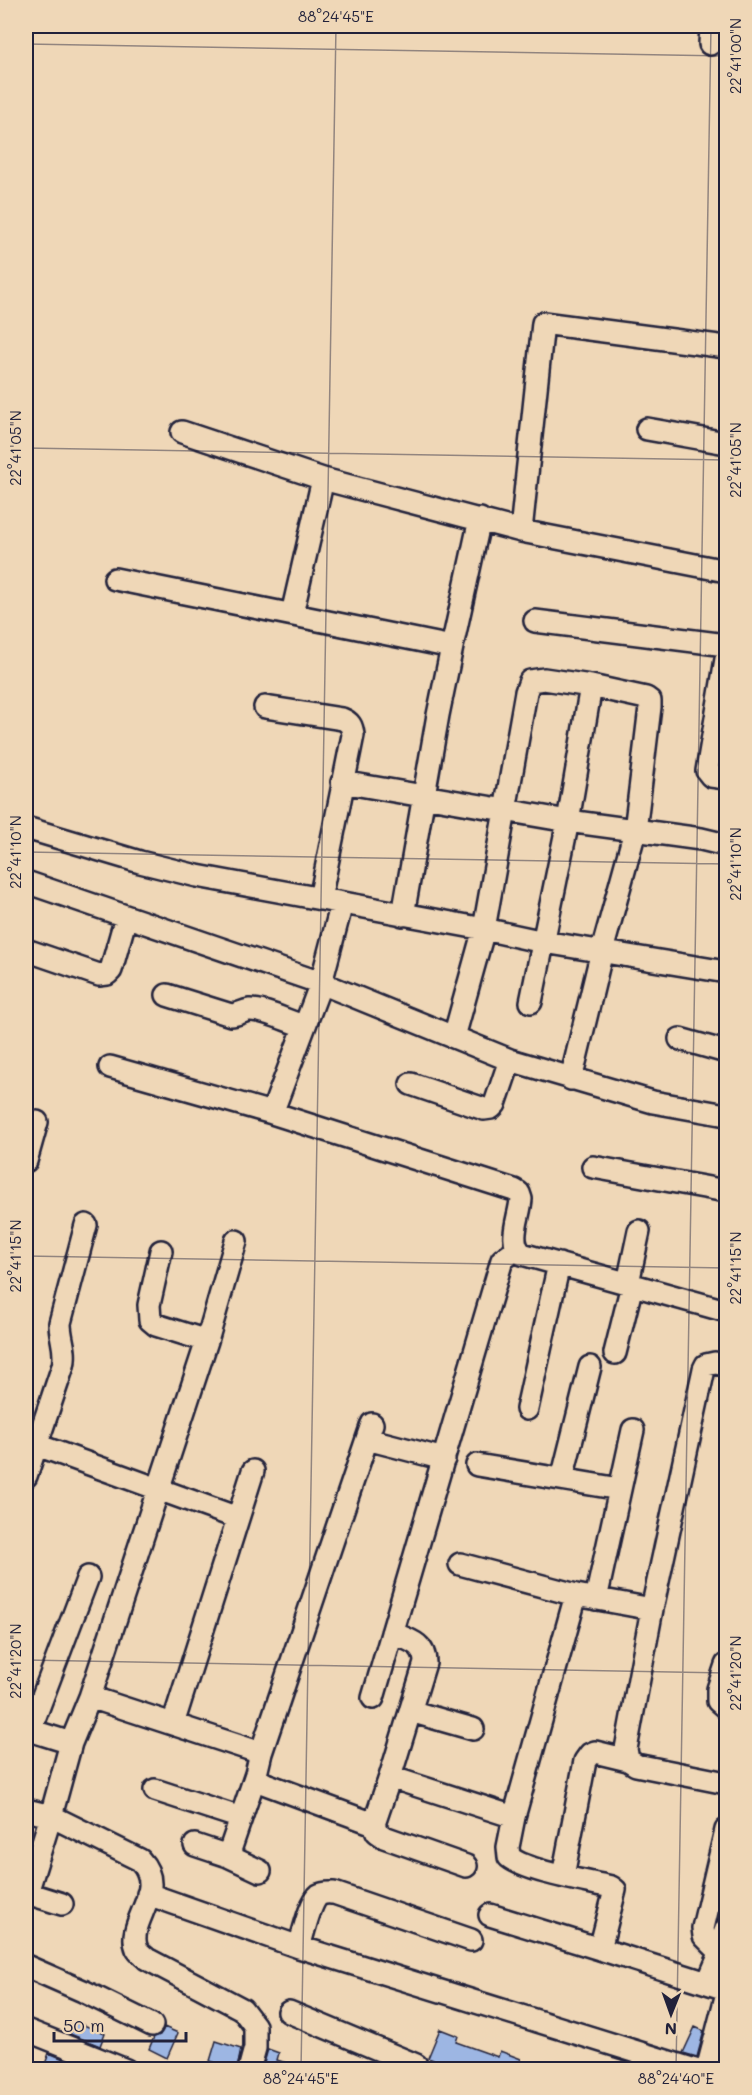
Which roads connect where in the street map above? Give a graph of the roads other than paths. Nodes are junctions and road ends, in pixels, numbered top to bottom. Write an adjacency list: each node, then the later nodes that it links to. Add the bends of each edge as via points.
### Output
1 (726, 347): 7 (street, via 543,323)
2 (647, 429): 4 (street)
3 (182, 432): 5 (street)
4 (726, 443)
5 (323, 479): 6 (street); 10 (street)
6 (480, 519): 7 (street); 13 (street)
7 (521, 531): 8 (street)
8 (726, 571)
9 (114, 579): 10 (street)
10 (292, 614): 13 (street)
11 (535, 621): 12 (street)
12 (726, 645)
13 (452, 647): 19 (street)
14 (726, 659): 17 (street, via 707,771 711,776)
15 (591, 686): 20 (street, via 544,679 530,681); 21 (street); 23 (street, via 650,701)
16 (265, 706): 18 (street, via 348,721 353,735)
17 (726, 778)
18 (342, 782): 19 (street); 26 (street)
19 (423, 796): 20 (street); 28 (street)
20 (505, 811): 21 (street); 30 (street)
21 (568, 821): 23 (street); 31 (street)
22 (26, 828): 26 (street, via 175,870)
23 (635, 831): 24 (street); 33 (street)
24 (726, 845)
25 (26, 882): 29 (street)
26 (320, 899): 27 (street)
27 (342, 903): 28 (street); 35 (street)
28 (403, 915): 30 (street)
29 (126, 917): 32 (street, via 107,974 99,975); 35 (street)
30 (484, 929): 31 (street); 39 (street)
31 (544, 942): 33 (street); 37 (street)
32 (26, 950)
33 (602, 951): 34 (street); 44 (street)
34 (726, 972)
35 (321, 983): 38 (street); 39 (street)
36 (167, 995): 38 (street, via 231,1015 257,1011)
37 (531, 1002)
38 (304, 1026): 46 (street)
39 (454, 1037): 42 (street)
40 (680, 1040): 41 (street)
41 (726, 1052)
42 (510, 1060): 44 (street); 45 (street, via 491,1108)
43 (110, 1067): 46 (street)
44 (571, 1079): 47 (street, via 652,1102)
45 (411, 1084)
46 (272, 1113): 55 (street, via 514,1190 521,1199)
47 (726, 1115)
48 (37, 1122): 49 (street)
49 (26, 1161)
50 (593, 1167): 51 (street)
51 (726, 1191)
52 (86, 1225): 66 (street, via 60,1323 66,1355)
53 (639, 1231): 58 (street)
54 (236, 1241): 60 (street)
55 (516, 1249): 57 (street); 67 (street, via 502,1260)
56 (161, 1251): 60 (street, via 149,1305 150,1320)
57 (559, 1264): 58 (street); 64 (street)
58 (630, 1284): 59 (street); 61 (street)
59 (726, 1311)
60 (207, 1341): 73 (street)
61 (615, 1353)
62 (726, 1365): 79 (street, via 711,1364 704,1369)
63 (590, 1367): 71 (street)
64 (527, 1409)
65 (633, 1430): 72 (street)
66 (31, 1443): 70 (street); 73 (street)
67 (444, 1458): 80 (street); 90 (street, via 369,1431)
68 (477, 1465): 71 (street)
69 (253, 1471): 74 (street)
70 (26, 1476)
71 (562, 1479): 72 (street)
72 (620, 1489): 78 (street)
73 (157, 1490): 74 (street); 82 (street)
74 (238, 1518): 86 (street)
75 (460, 1564): 77 (street)
76 (88, 1577): 87 (street)
77 (576, 1595): 78 (street); 98 (street)
78 (596, 1599): 79 (street)
79 (652, 1609): 91 (street, via 626,1749)
80 (392, 1633): 83 (street); 85 (street, via 421,1646 425,1654)
81 (726, 1665): 84 (street, via 718,1701)
82 (90, 1697): 86 (street); 89 (street)
83 (373, 1698)
84 (726, 1708)
85 (410, 1711): 88 (street); 93 (street)
86 (173, 1724): 90 (street)
87 (28, 1729): 89 (street)
88 (473, 1729)
89 (71, 1743): 97 (street)
90 (261, 1753): 92 (street)
91 (628, 1760): 94 (street, via 636,1765); 106 (street, via 595,1752 585,1761)
92 (256, 1774): 99 (street); 100 (street, via 266,1784)
93 (390, 1777): 98 (street); 100 (street)
94 (726, 1783)
95 (155, 1791): 99 (street)
96 (26, 1810): 97 (street)
97 (51, 1816): 107 (street); 108 (street, via 141,1860 149,1869)
98 (514, 1817): 106 (street, via 509,1857)
99 (241, 1818): 103 (street)
100 (374, 1824): 104 (street, via 384,1837)
101 (726, 1830): 115 (street, via 703,1928 704,1936)
102 (195, 1845): 103 (street)
103 (228, 1856): 105 (street)
104 (466, 1866)
105 (260, 1872)
106 (563, 1876): 114 (street, via 615,1890)
107 (26, 1893): 109 (street)
108 (148, 1894): 113 (street); 125 (street, via 135,1936 138,1950 147,1959 242,2009 255,2026)
109 (63, 1904)
110 (490, 1915): 114 (street)
111 (726, 1929): 115 (street)
112 (471, 1940): 113 (street, via 334,1893 324,1893 313,1903)
113 (299, 1947): 126 (street)
114 (600, 1949): 117 (street)
115 (718, 1950): 117 (street)
116 (26, 1966): 120 (street)
117 (717, 1986)
118 (726, 1997): 127 (street)
119 (289, 2012): 123 (street)
120 (152, 2025)
121 (26, 2030): 122 (street)
122 (83, 2061): 124 (street)
123 (418, 2068)
124 (126, 2070)
125 (249, 2070)
126 (695, 2070)
127 (707, 2070)

